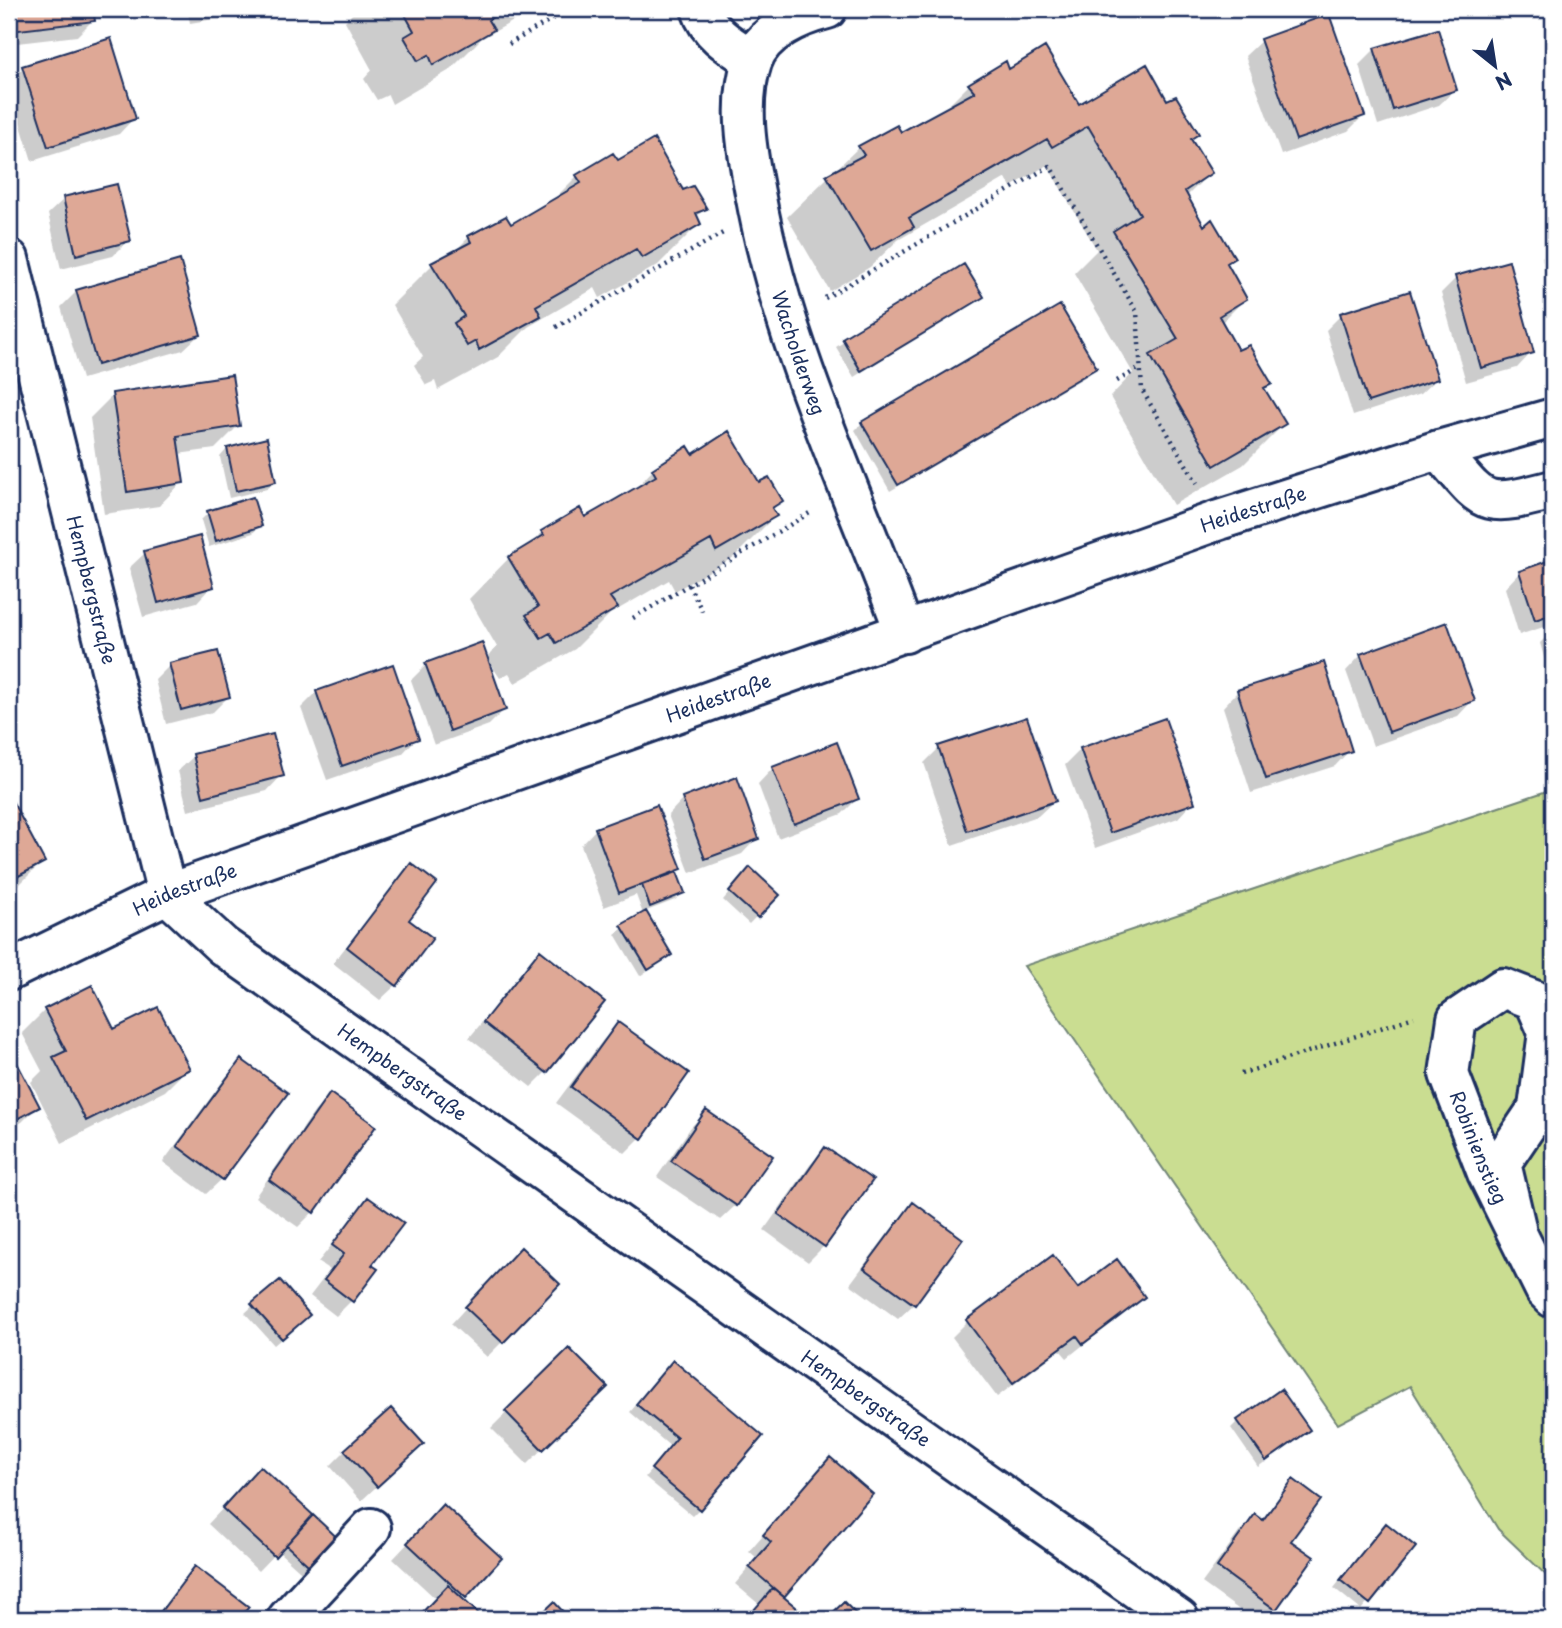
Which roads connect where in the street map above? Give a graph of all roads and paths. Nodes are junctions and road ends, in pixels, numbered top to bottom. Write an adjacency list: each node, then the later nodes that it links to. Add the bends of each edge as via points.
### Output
1 (569, 9): 4 (path)
2 (701, 9): 5 (street, via 722,40)
3 (827, 9): 5 (street, via 796,19 770,38)
4 (509, 44)
5 (752, 60): 6 (street, Wacholderweg, via 745,92 748,155)
6 (759, 213): 8 (street, Wacholderweg); 9 (path)
7 (9, 260): 21 (street, Hempbergstraße)
8 (785, 321): 10 (path, via 1050,166 1137,312); 14 (street, Wacholderweg)
9 (556, 327)
10 (1140, 368): 11 (path); 16 (path, via 1142,390)
11 (1117, 381)
12 (1553, 418): 13 (street, Heidestraße)
13 (1439, 450): 15 (street, via 1480,498 1505,503); 16 (street, Heidestraße)
14 (849, 489): 17 (path); 20 (street, Wacholderweg)
15 (1553, 490)
16 (1219, 520): 20 (street, Heidestraße)
17 (689, 585): 18 (path); 19 (path)
18 (702, 611)
19 (633, 618)
20 (905, 633): 21 (street, Heidestraße)
21 (167, 894): 22 (street, Heidestraße); 29 (street, Hempbergstraße, via 223,946)
22 (9, 971)
23 (1424, 1014): 24 (path)
24 (1241, 1074)
25 (1516, 1227): 25 (street, Robinienstieg, via 1501,1163 1538,1108 1548,1032 1534,1000 1503,989 1457,1019 1449,1074 1487,1173); 26 (street, Robinienstieg)
26 (1553, 1298)
27 (371, 1528): 28 (street)
28 (287, 1619)
29 (1179, 1619)

